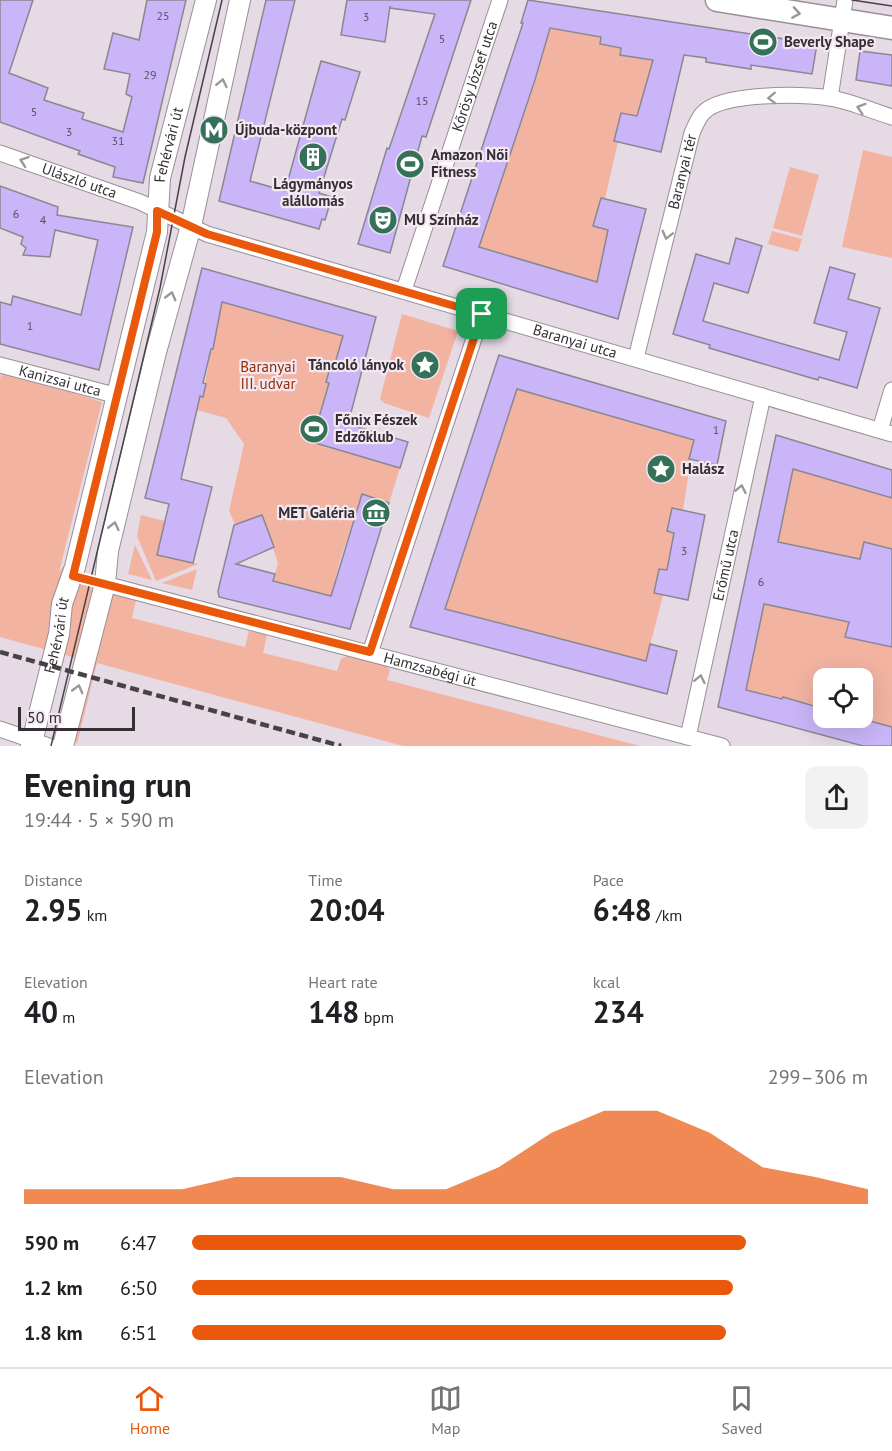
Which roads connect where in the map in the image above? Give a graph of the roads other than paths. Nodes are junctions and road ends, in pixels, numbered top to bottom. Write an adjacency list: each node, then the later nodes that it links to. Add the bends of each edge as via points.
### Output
1 (206, 0): 10 (street, Fehérvári út, via 160,178)
2 (240, 0): 11 (street, Fehérvári út, one-way to 2)
3 (500, 0): 12 (street, Kőrösy József utca)
4 (717, 0): 5 (main road, one-way to 5)
5 (844, 10): 6 (main road); 7 (street)
6 (892, 28)
7 (831, 98): 8 (street, Baranyai tér, one-way to 7); 14 (street, Baranyai tér, one-way to 14, via 729,100 702,113 692,133)
8 (892, 117)
9 (0, 153): 10 (street, Ulászló utca, one-way to 9)
10 (157, 211): 11 (street, Baranyai utca); 17 (street, Fehérvári út, via 157,232)
11 (191, 226): 12 (street, Baranyai utca); 21 (street, Fehérvári út, one-way to 11, via 108,551)
12 (404, 290): 13 (street, Baranyai utca)
13 (482, 314): 14 (street, Baranyai utca); 22 (street)
14 (636, 358): 18 (street, Baranyai utca)
15 (0, 365): 17 (street, Kanizsai utca)
16 (892, 390): 19 (street)
17 (118, 396): 20 (street, Fehérvári út)
18 (763, 396): 19 (street, Baranyai utca); 24 (street, Erőmű utca, one-way to 18)
19 (886, 432)
20 (73, 576): 21 (street); 25 (street, Fehérvári út, via 62,604)
21 (105, 584): 22 (street, Hamzsabégi út); 26 (street, Fehérvári út, one-way to 21)
22 (370, 652): 24 (street, Hamzsabégi út)
23 (0, 729): 25 (street)
24 (688, 737): 27 (street, Hamzsabégi út)
25 (37, 744)
26 (63, 746)
27 (722, 746)

